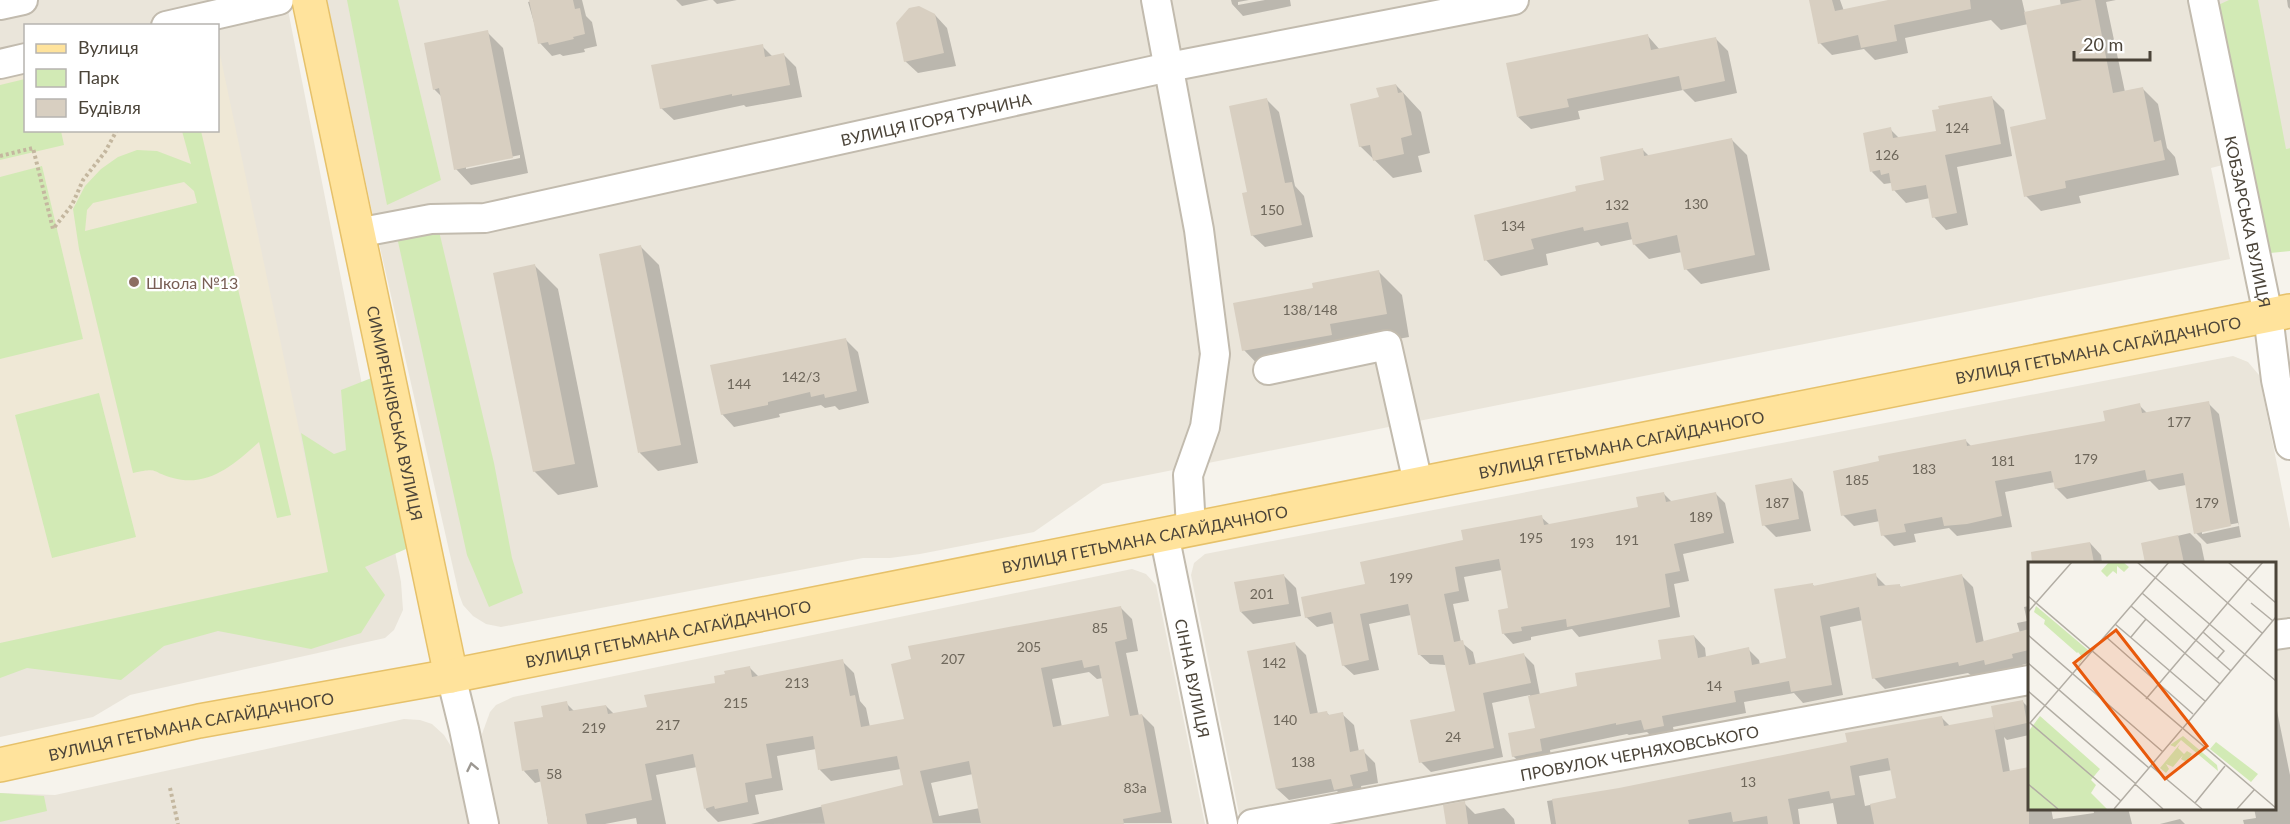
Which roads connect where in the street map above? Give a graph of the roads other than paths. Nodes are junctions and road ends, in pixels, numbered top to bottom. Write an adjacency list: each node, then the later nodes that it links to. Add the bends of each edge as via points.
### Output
1 (23, 0): 7 (street)
2 (279, 0): 8 (street)
3 (309, 0): 12 (main road, СИМИРЕНКІВСЬКА ВУЛИЦЯ)
4 (1156, 0): 11 (street, СІННА ВУЛИЦЯ)
5 (1514, 0): 11 (street, ВУЛИЦЯ ІГОРЯ ТУРЧИНА)
6 (2204, 0): 13 (street, КОБЗАРСЬКА ВУЛИЦЯ)
7 (0, 5)
8 (175, 24)
9 (24, 58): 10 (street)
10 (0, 64)
11 (1169, 68): 12 (street, ВУЛИЦЯ ІГОРЯ ТУРЧИНА, via 485,218 431,219); 17 (street, СІННА ВУЛИЦЯ, via 1199,231 1215,354 1205,427 1188,475)
12 (357, 234): 20 (main road, СИМИРЕНКІВСЬКА ВУЛИЦЯ)
13 (2279, 313): 15 (street, КОБЗАРСЬКА ВУЛИЦЯ, via 2276,380); 16 (main road, ВУЛИЦЯ ГЕТЬМАНА САГАЙДАЧНОГО)
14 (1268, 370): 16 (street, via 1387,345)
15 (2290, 445)
16 (1418, 483): 17 (main road, ВУЛИЦЯ ГЕТЬМАНА САГАЙДАЧНОГО)
17 (1178, 531): 20 (main road, ВУЛИЦЯ ГЕТЬМАНА САГАЙДАЧНОГО); 24 (street, СІННА ВУЛИЦЯ)
18 (2290, 633): 19 (street)
19 (2275, 635)
20 (450, 676): 22 (main road, ВУЛИЦЯ ГЕТЬМАНА САГАЙДАЧНОГО, via 199,721); 23 (street, СИМИРЕНКІВСЬКА ВУЛИЦЯ, one-way to 20)
21 (2028, 680): 25 (street, ПРОВУЛОК ЧЕРНЯХОВСЬКОГО)
22 (0, 765)
23 (484, 824)
24 (1223, 824)
25 (1252, 824)

